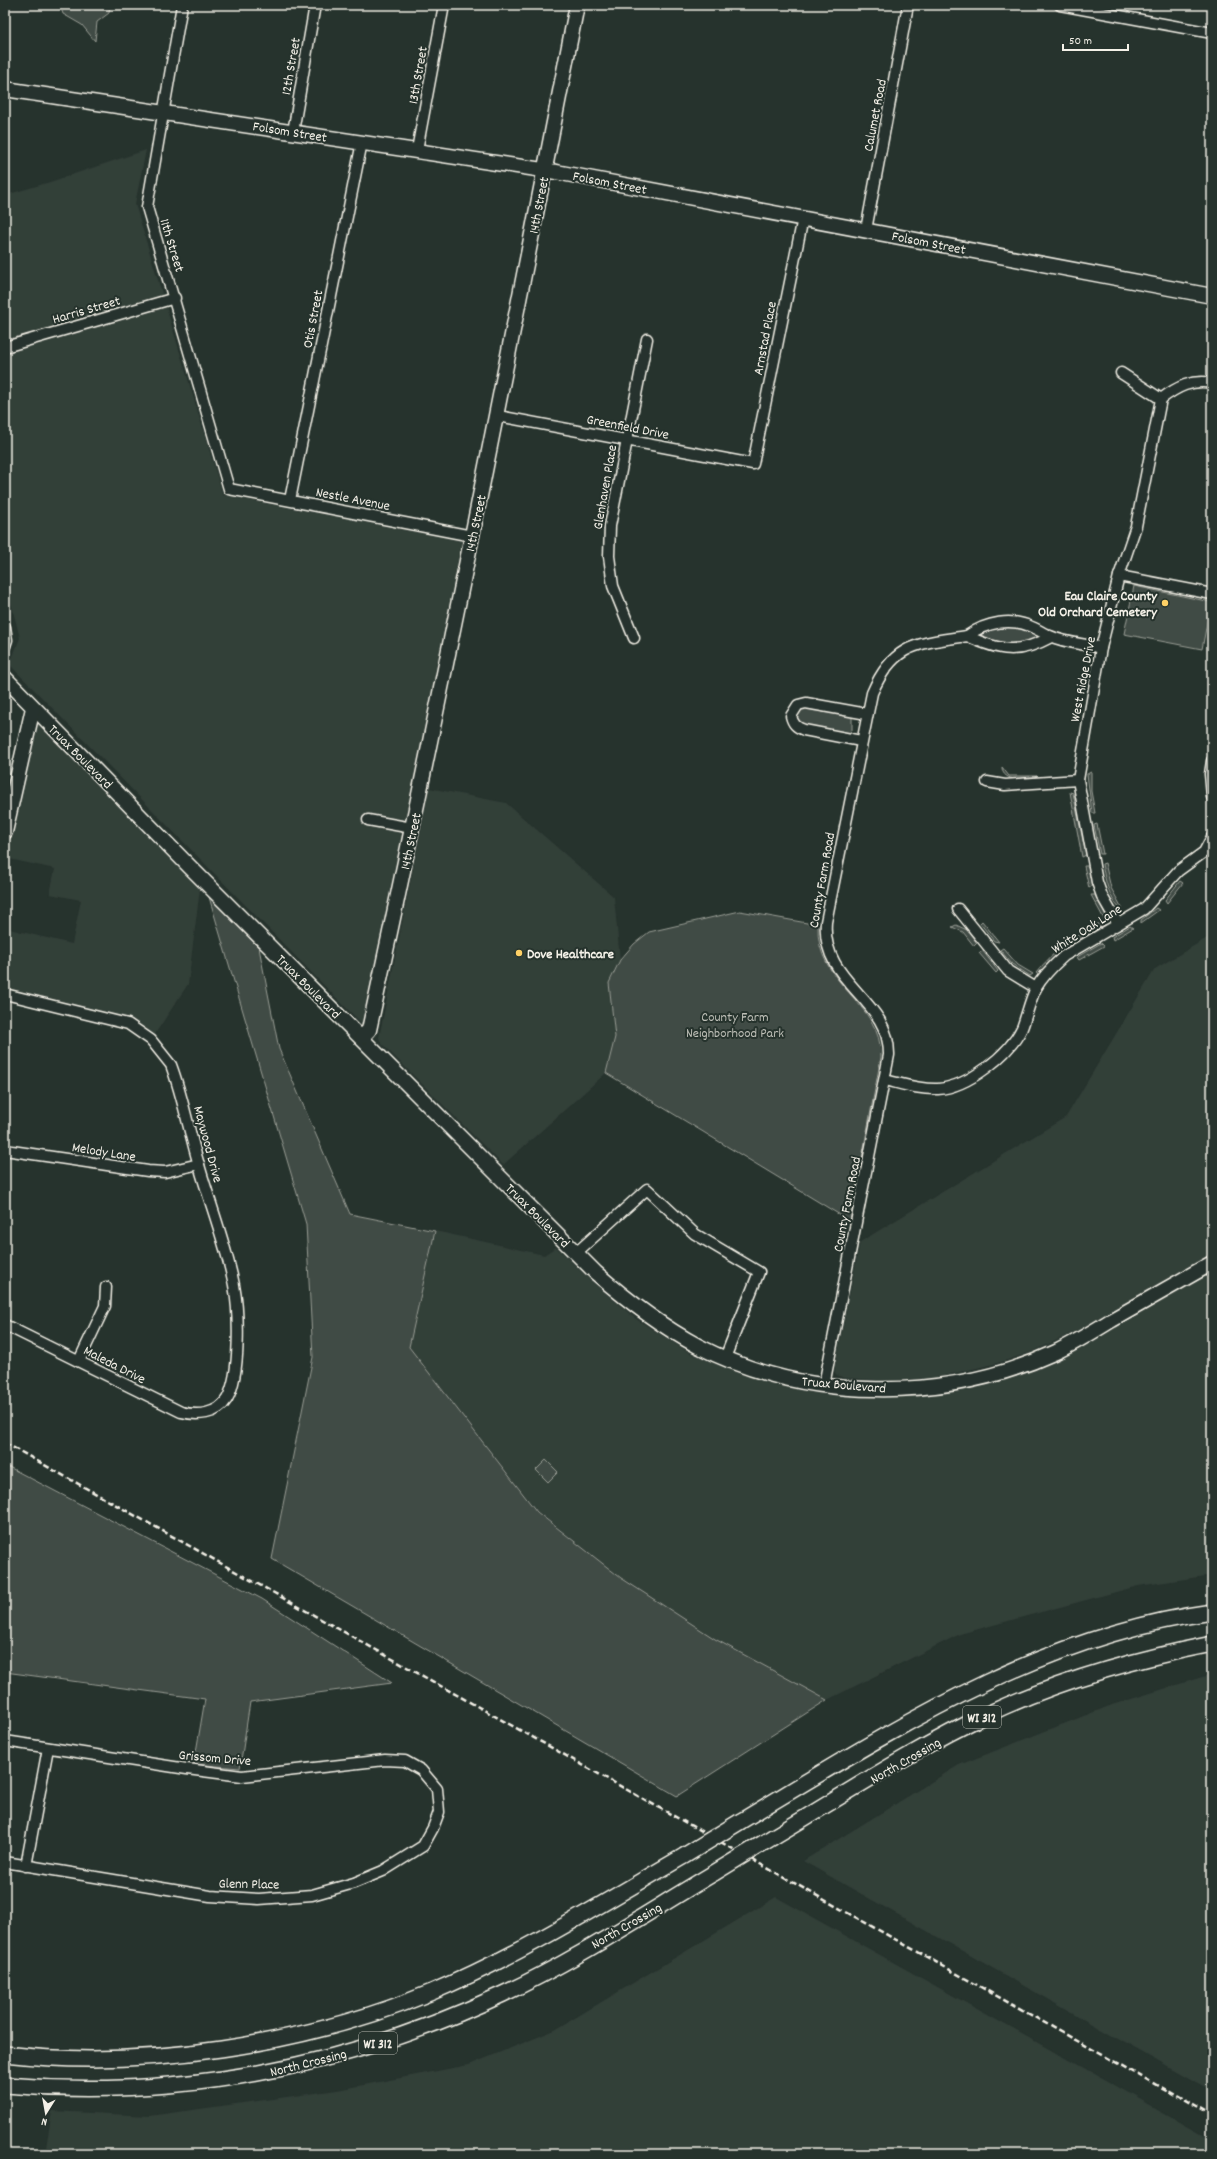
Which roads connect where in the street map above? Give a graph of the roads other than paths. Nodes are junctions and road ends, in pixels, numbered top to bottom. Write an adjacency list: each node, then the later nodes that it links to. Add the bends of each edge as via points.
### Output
1 (182, 5): 10 (street, 11th Street)
2 (315, 5): 11 (street, 12th Street)
3 (444, 5): 13 (street, 13th Street)
4 (578, 5): 14 (street, 14th Street)
5 (908, 5): 16 (street, Calumet Road)
6 (1060, 5): 7 (street)
7 (1111, 10): 8 (street)
8 (1212, 33)
9 (5, 89): 10 (street, Folsom Street)
10 (165, 113): 11 (street, Folsom Street); 18 (street, 11th Street, via 147,207)
11 (293, 132): 12 (street, Folsom Street)
12 (362, 142): 13 (street, Folsom Street); 28 (street, Otis Street)
13 (417, 150): 14 (street, Folsom Street)
14 (545, 170): 15 (street, Folsom Street); 24 (street, 14th Street)
15 (803, 218): 16 (street, Folsom Street); 26 (street, Arnstad Place)
16 (866, 230): 17 (street, Folsom Street)
17 (1212, 296)
18 (175, 298): 20 (street, Harris Street); 27 (street, 11th Street)
19 (647, 339): 25 (street, Glenhaven Place)
20 (5, 347)
21 (1121, 373): 23 (street)
22 (1212, 383): 23 (street, via 1200,380 1177,387)
23 (1161, 399): 30 (street, West Ridge Drive, via 1136,526)
24 (498, 416): 25 (street, Greenfield Drive); 29 (street, 14th Street)
25 (626, 440): 26 (street, Greenfield Drive); 35 (street, Glenhaven Place, via 610,526 609,556 613,586)
26 (753, 464)
27 (229, 489): 28 (street, Nestle Avenue)
28 (290, 500): 29 (street, Nestle Avenue)
29 (472, 536): 47 (street, 14th Street)
30 (1119, 576): 31 (street); 37 (street, West Ridge Drive)
31 (1212, 594)
32 (5, 627): 36 (street)
33 (967, 636): 34 (street, County Farm Road, via 1002,649 1018,650 1036,645); 34 (street, County Farm Road, via 999,622 1015,622 1033,627); 40 (street, County Farm Road, via 916,644 893,659 879,676)
34 (1050, 637): 37 (street, County Farm Road)
35 (634, 638)
36 (5, 646)
37 (1101, 648): 43 (street, West Ridge Drive)
38 (5, 678): 39 (street, Truax Boulevard)
39 (33, 708): 48 (street); 54 (street, Truax Boulevard)
40 (867, 714): 41 (street, County Farm Road); 41 (street, via 806,703 798,705 791,716 798,728)
41 (861, 741): 55 (street, County Farm Road, via 826,922 826,939 836,966 873,1010 885,1030 889,1044)
42 (1212, 761): 45 (street)
43 (1078, 780): 44 (street, via 1005,785); 51 (street, West Ridge Drive, via 1097,882)
44 (987, 782)
45 (1212, 797)
46 (368, 820): 47 (street)
47 (412, 828): 54 (street, 14th Street, via 369,1030)
48 (5, 832)
49 (1212, 837): 51 (street, White Oak Lane, via 1204,852 1178,871 1144,909)
50 (958, 908): 52 (street, via 1008,972)
51 (1118, 924): 52 (street, White Oak Lane, via 1064,956)
52 (1036, 988): 55 (street, White Oak Lane, via 1015,1039 1006,1051 984,1069 948,1088 926,1089)
53 (5, 994): 57 (street, Maywood Drive, via 117,1020 139,1030 151,1040 173,1070)
54 (362, 1037): 58 (street, Truax Boulevard)
55 (884, 1080): 64 (street, County Farm Road)
56 (5, 1150): 57 (street, Melody Lane, via 148,1171 166,1172)
57 (199, 1164): 65 (street, Maywood Drive, via 229,1263 236,1307 234,1375 227,1398)
58 (576, 1253): 62 (street, Truax Boulevard, via 640,1310 673,1332); 62 (street, via 647,1189 695,1234 759,1272)
59 (1212, 1263): 64 (street, Truax Boulevard, via 1056,1352 998,1373 939,1386 904,1389)
60 (106, 1287): 63 (street, via 105,1306)
61 (5, 1325): 63 (street, Maleda Drive)
62 (725, 1358): 64 (street, Truax Boulevard, via 771,1374)
63 (79, 1361): 65 (street, Maleda Drive, via 181,1412 199,1415)
64 (824, 1385)
65 (215, 1410)
66 (1212, 1612): 73 (main road, WI 312, bridge, via 1090,1641 990,1680 930,1709 553,1932 499,1961 431,1992 369,2015 311,2031 196,2052 137,2057 77,2058)
67 (1212, 1644): 74 (main road, North Crossing / WI 312, bridge, via 1156,1655 1100,1671 990,1713 936,1741 557,1966 444,2020 336,2056 217,2081 159,2087 100,2089)
68 (5, 1741): 69 (street, Grissom Drive)
69 (48, 1748): 70 (street, Grissom Drive, via 242,1776 385,1760 405,1761 421,1770); 72 (street)
70 (437, 1789): 72 (street, Glenn Place, via 439,1812 423,1846 383,1871 354,1883 312,1895 258,1899 210,1896)
71 (5, 1862): 72 (street, Glenn Place)
72 (26, 1866)
73 (5, 2054)
74 (5, 2085)

